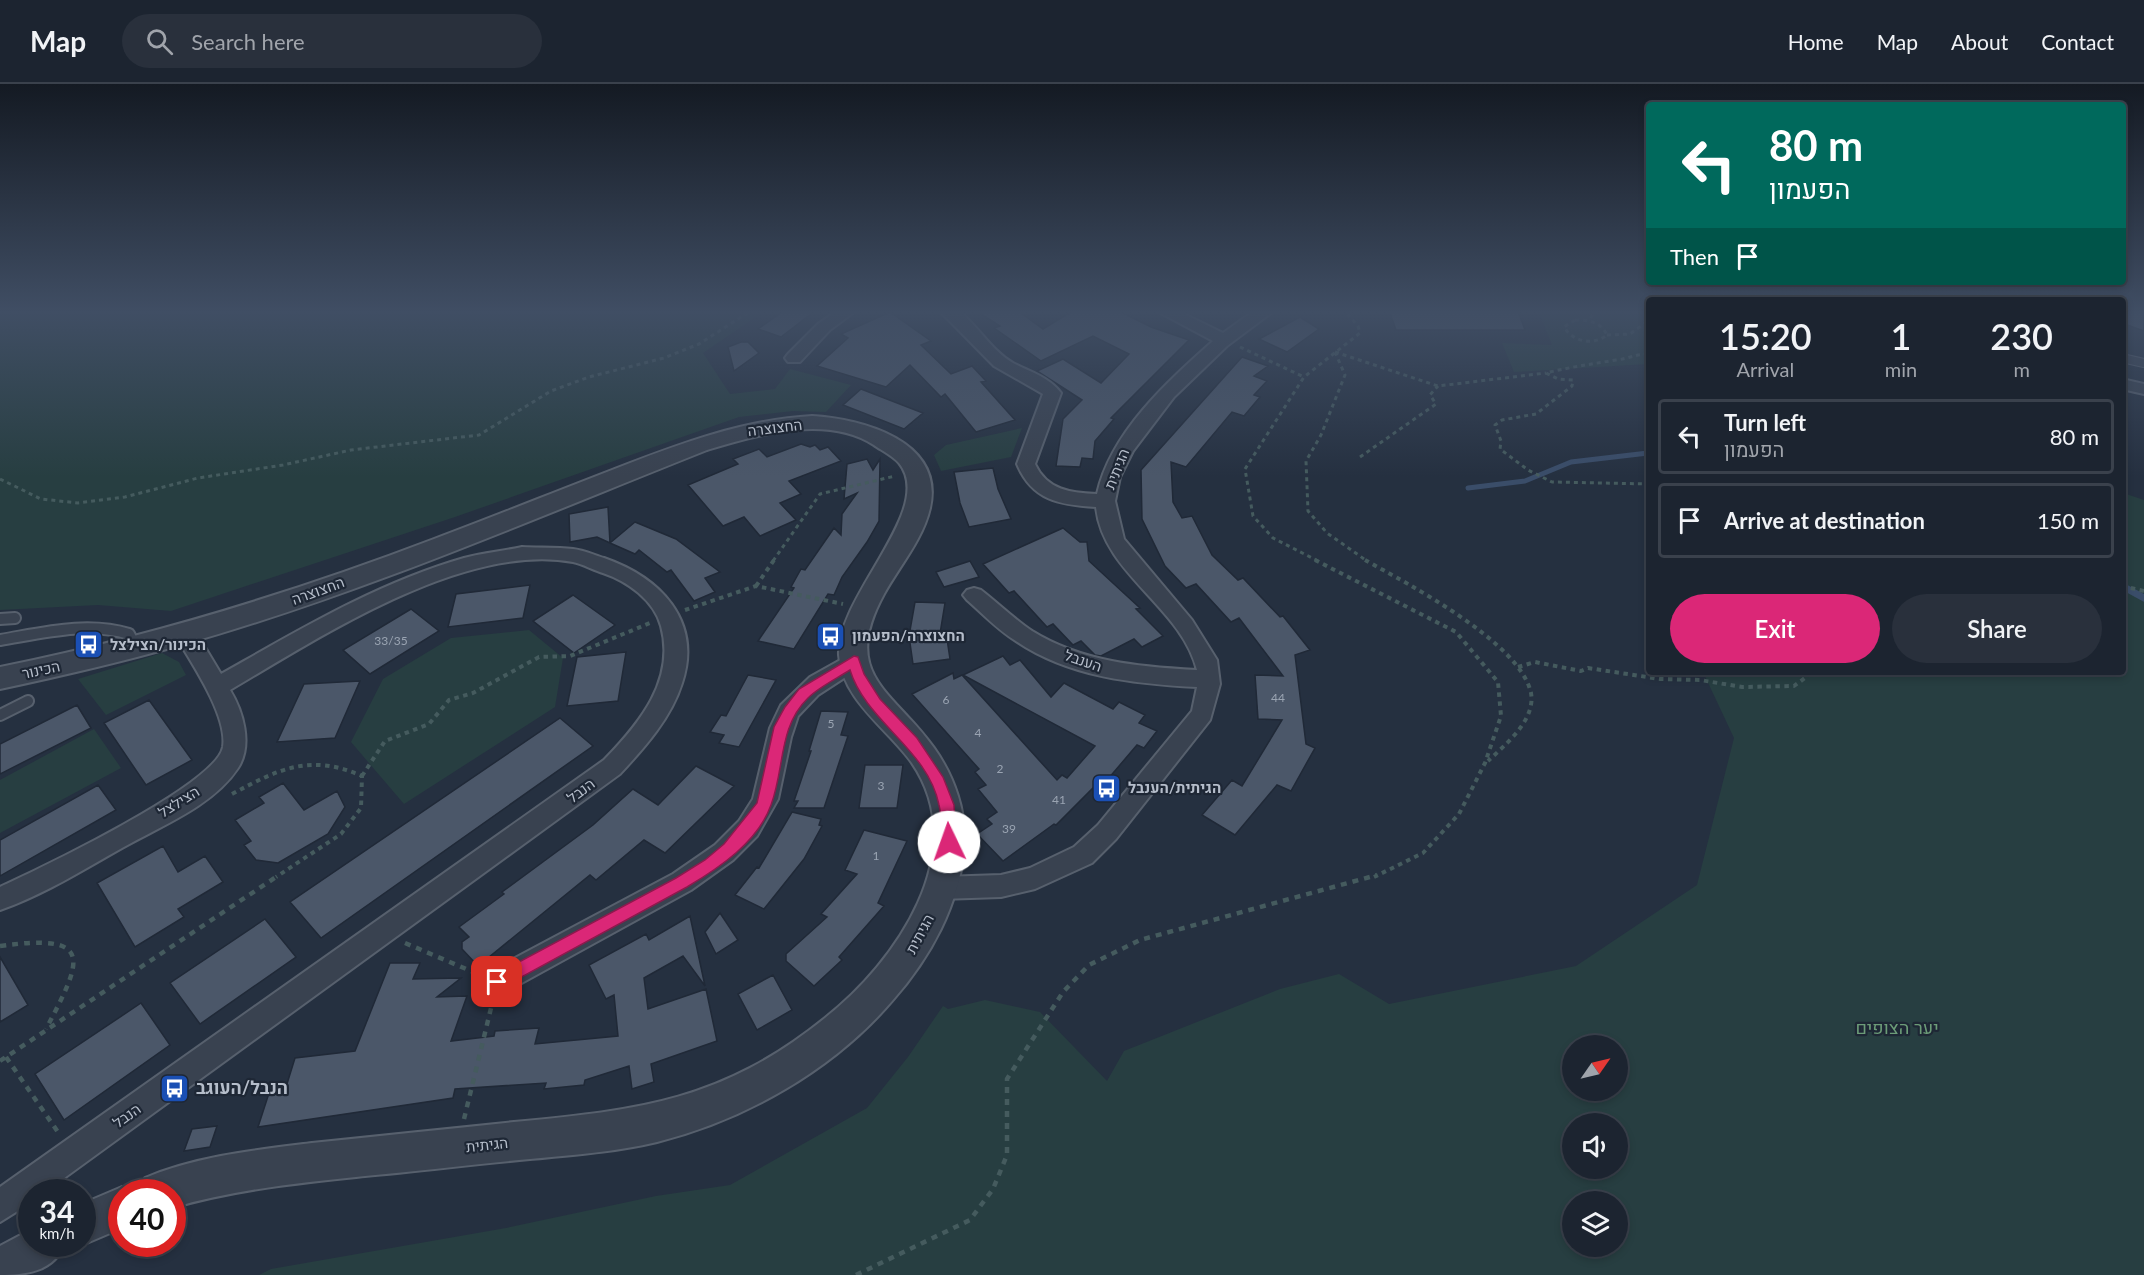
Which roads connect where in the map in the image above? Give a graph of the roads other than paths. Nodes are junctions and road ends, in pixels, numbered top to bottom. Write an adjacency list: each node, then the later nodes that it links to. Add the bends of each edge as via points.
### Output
1 (1004, 366): 5 (street, via 1052,393 1026,464 1037,485 1047,492 1081,500)
2 (1198, 366): 5 (street, הגיתית, via 1129,439)
3 (2126, 385): 4 (street)
4 (2144, 389)
5 (1105, 501): 14 (street, הגיתית, via 1115,541 1192,636 1210,671)
6 (974, 596): 14 (street, הענבל, via 1025,636 1076,660 1137,676)
7 (15, 618): 8 (lane)
8 (0, 619)
9 (186, 635): 11 (street, הכינור); 12 (street, החצוצרה, via 271,609 699,445 748,430 801,423 855,428 896,447 920,478 922,500 916,517 855,621 851,640); 15 (street, הצילצל)
10 (0, 640): 11 (lane, via 119,630 129,634)
11 (136, 648): 13 (street, הכינור)
12 (854, 661): 18 (street, החצוצרה, via 875,703 912,742 938,782 947,805 949,842); 20 (street, via 804,693 790,710 781,727 764,804 730,848 682,882)
13 (0, 678)
14 (1209, 679): 18 (street, הגיתית, via 1202,714 1107,832 1083,855 1035,878 1001,886)
15 (217, 687): 19 (street, הצילצל, via 227,704 235,746 229,762 210,782 186,800); 22 (street, הנבל, via 390,592 455,567 525,554 584,558 609,566 651,592 674,632 674,672 656,713 632,747 587,787)
16 (28, 701): 17 (lane)
17 (0, 715)
18 (942, 888): 21 (street, הגיתית, via 920,937 885,986 812,1050 745,1091 673,1119 636,1127 292,1165)
19 (0, 899)
20 (497, 982)
21 (186, 1185)
22 (0, 1206)
23 (20, 1257): 24 (street)
24 (0, 1268)

